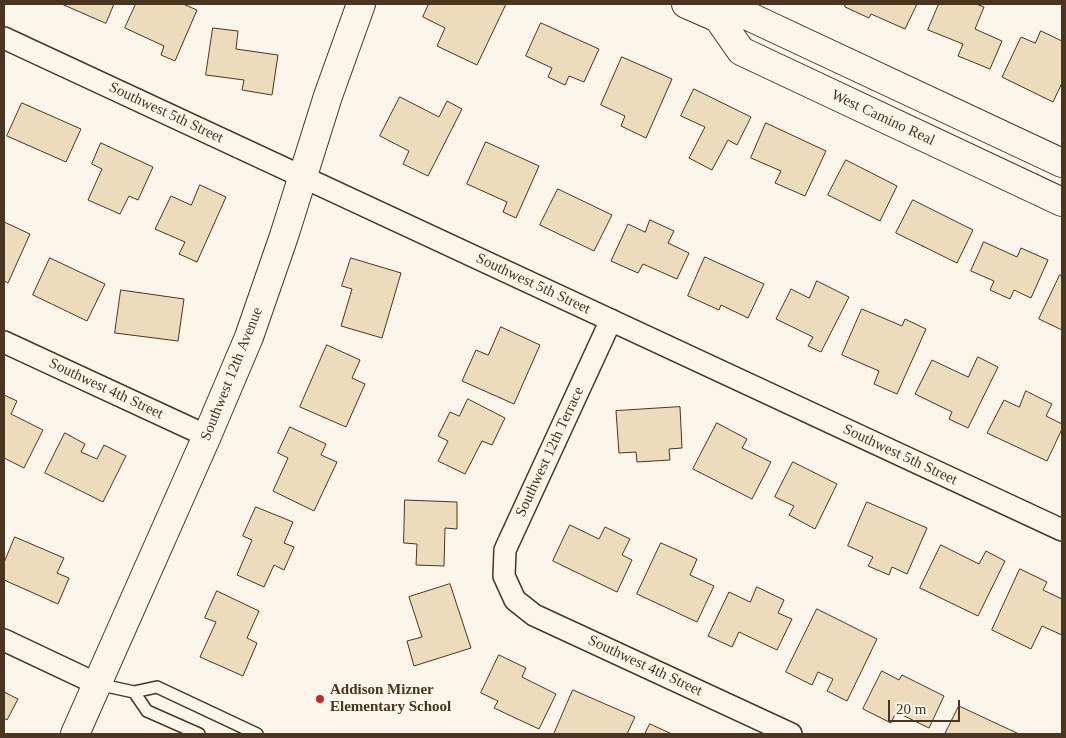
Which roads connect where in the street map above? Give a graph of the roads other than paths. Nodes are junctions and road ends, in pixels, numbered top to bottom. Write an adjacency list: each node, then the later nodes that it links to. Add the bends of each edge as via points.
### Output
1 (361, 4): 5 (street, Southwest 12th Avenue)
2 (702, 9): 4 (street, West Camino Real, via 746,14); 6 (street, West Camino Real, via 741,51)
3 (4, 38): 5 (street, Southwest 5th Street)
4 (1062, 163)
5 (303, 177): 7 (street, Southwest 5th Street); 9 (street, Southwest 12th Avenue, via 249,337)
6 (1062, 202)
7 (611, 320): 10 (street, Southwest 5th Street); 11 (street, Southwest 12th Terrace, via 504,550 504,576)
8 (4, 342): 9 (street, Southwest 4th Street)
9 (208, 436): 13 (street, Southwest 12th Avenue)
10 (1062, 530)
11 (508, 586): 18 (street, Southwest 4th Street, via 515,600 534,615)
12 (4, 640): 13 (street)
13 (97, 684): 14 (lane); 15 (street, Southwest 12th Avenue)
14 (134, 692): 16 (lane, via 147,711); 17 (lane, via 157,688)
15 (75, 734)
16 (199, 734)
17 (257, 734)
18 (791, 734)

